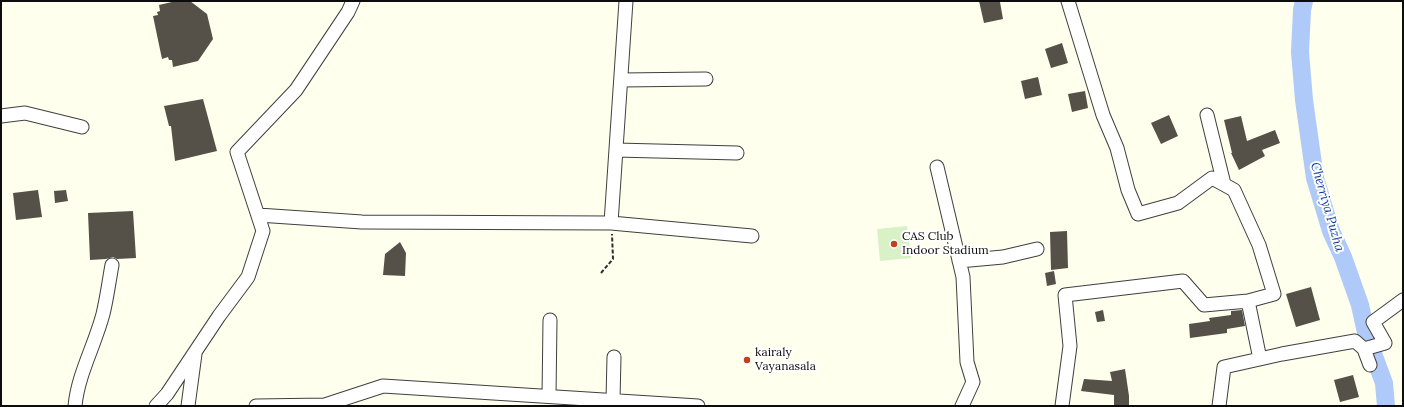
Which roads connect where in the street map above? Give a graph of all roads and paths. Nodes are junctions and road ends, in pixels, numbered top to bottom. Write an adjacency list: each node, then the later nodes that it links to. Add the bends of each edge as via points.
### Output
1 (353, 1): 13 (street, via 296,90 237,152)
2 (626, 1): 5 (street)
3 (1068, 1): 12 (street, via 1103,115 1117,148 1128,190 1138,214 1178,203 1212,178)
4 (706, 78): 5 (street)
5 (621, 80): 9 (street)
6 (1207, 115): 12 (street)
7 (1, 116): 8 (street, via 25,113)
8 (82, 127)
9 (616, 150): 10 (street); 14 (street)
10 (737, 153)
11 (937, 167): 17 (street)
12 (1224, 184): 21 (street, via 1234,190 1259,245 1274,294)
13 (258, 215): 14 (street, via 362,222); 24 (street, via 263,231 248,277)
14 (611, 223): 15 (street); 19 (path, via 613,259)
15 (752, 236)
16 (1037, 249): 17 (street, via 1003,257)
17 (960, 261): 36 (street, via 967,362 973,382)
18 (112, 265): 31 (street, via 103,314 79,380)
19 (601, 273)
20 (1403, 300): 23 (street, via 1373,322 1385,343)
21 (1248, 301): 26 (street); 37 (street, via 1204,305 1183,281 1065,296 1070,346)
22 (550, 320): 28 (street)
23 (1364, 349): 26 (street, via 1355,341); 27 (street)
24 (195, 352): 32 (street); 33 (street)
25 (614, 357): 29 (street)
26 (1260, 359): 38 (street, via 1224,367)
27 (1370, 365)
28 (548, 396): 29 (street); 34 (street, via 383,386 325,406)
29 (612, 400): 30 (street)
30 (661, 405): 35 (street)
31 (75, 406)
32 (156, 406)
33 (188, 406)
34 (256, 406)
35 (698, 406)
36 (962, 406)
37 (1062, 406)
38 (1219, 406)

